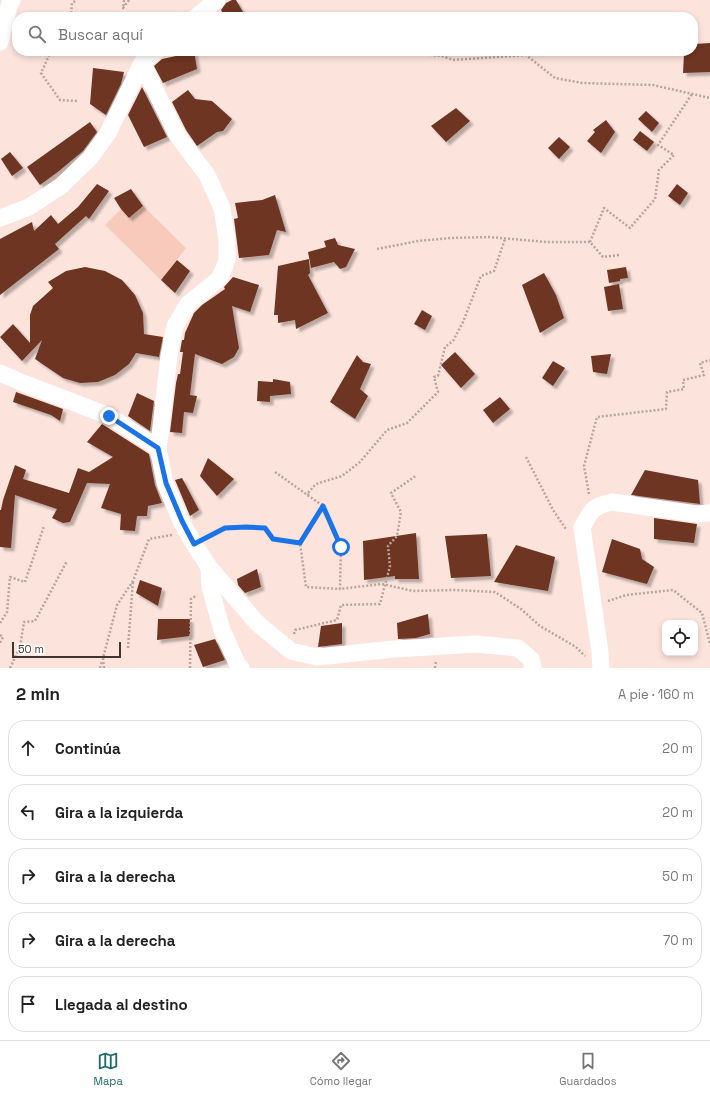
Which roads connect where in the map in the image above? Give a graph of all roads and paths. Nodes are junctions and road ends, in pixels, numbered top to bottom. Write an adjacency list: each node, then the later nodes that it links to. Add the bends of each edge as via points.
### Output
1 (12, 0): 8 (street)
2 (77, 0): 6 (path, via 72,3)
3 (124, 0): 4 (path, via 123,8)
4 (129, 0)
5 (216, 0): 7 (street)
6 (72, 12)
7 (202, 12)
8 (0, 42)
9 (49, 56): 17 (path, via 41,73 60,100)
10 (150, 56): 14 (street)
11 (442, 56): 12 (path, via 453,60)
12 (526, 56)
13 (526, 56): 15 (path, via 555,78 582,83 653,85)
14 (142, 63): 18 (street, via 108,133 90,158 61,186 29,207); 25 (street, via 177,135 207,175 222,208 227,260 220,278 188,304 175,326 169,354)
15 (692, 94): 16 (path); 20 (path, via 658,145 674,155 659,170 655,199 630,228 604,208)
16 (710, 98)
17 (77, 101)
18 (0, 218)
19 (505, 239): 20 (path); 21 (path, via 451,238); 29 (path, via 494,271 481,276 463,322 453,341 445,347 438,376 434,377 438,392 407,423 386,430 360,462 342,476 316,484 307,494)
20 (590, 242): 22 (path, via 603,257)
21 (377, 249)
22 (619, 255)
23 (710, 360): 31 (path, via 700,363 704,374 683,380 684,389 667,392 666,409 596,417 584,466)
24 (0, 373): 25 (street, via 109,416)
25 (158, 448): 35 (street, via 166,483)
26 (526, 457): 34 (path, via 553,510)
27 (275, 472): 29 (path)
28 (417, 475): 40 (path, via 391,493 401,512 396,536 388,546 390,566)
29 (310, 497): 30 (path)
30 (323, 506): 36 (path); 42 (path, via 341,547)
31 (592, 509): 32 (street, via 612,502 697,514); 58 (street, via 582,527)
32 (710, 513)
33 (44, 526): 44 (path, via 25,582 10,577 6,612)
34 (567, 529)
35 (191, 538): 36 (path, via 225,528 246,527 265,528 273,539); 38 (street); 39 (path, via 149,539)
36 (300, 543): 42 (path, via 306,587)
37 (67, 561): 52 (path, via 35,621 24,622 20,647)
38 (209, 566): 41 (street); 49 (street, via 257,623)
39 (133, 581): 48 (path); 50 (path, via 118,605)
40 (386, 585): 42 (path); 49 (path, via 380,604 341,605 337,620 296,630); 51 (path, via 413,591 495,592 521,609 540,626 576,647)
41 (210, 587): 55 (path, via 190,599); 56 (street, via 222,630)
42 (340, 588)
43 (607, 601): 47 (path, via 626,594 673,590 702,613)
44 (0, 623)
45 (0, 635): 46 (path, via 3,637)
46 (0, 642)
47 (710, 644)
48 (128, 648)
49 (289, 649): 57 (street, via 317,657 394,648 476,644 518,648 531,659)
50 (103, 658): 53 (path); 54 (path)
51 (586, 658)
52 (10, 668)
53 (100, 668)
54 (104, 668)
55 (190, 668)
56 (241, 668)
57 (533, 668)
58 (601, 668)

